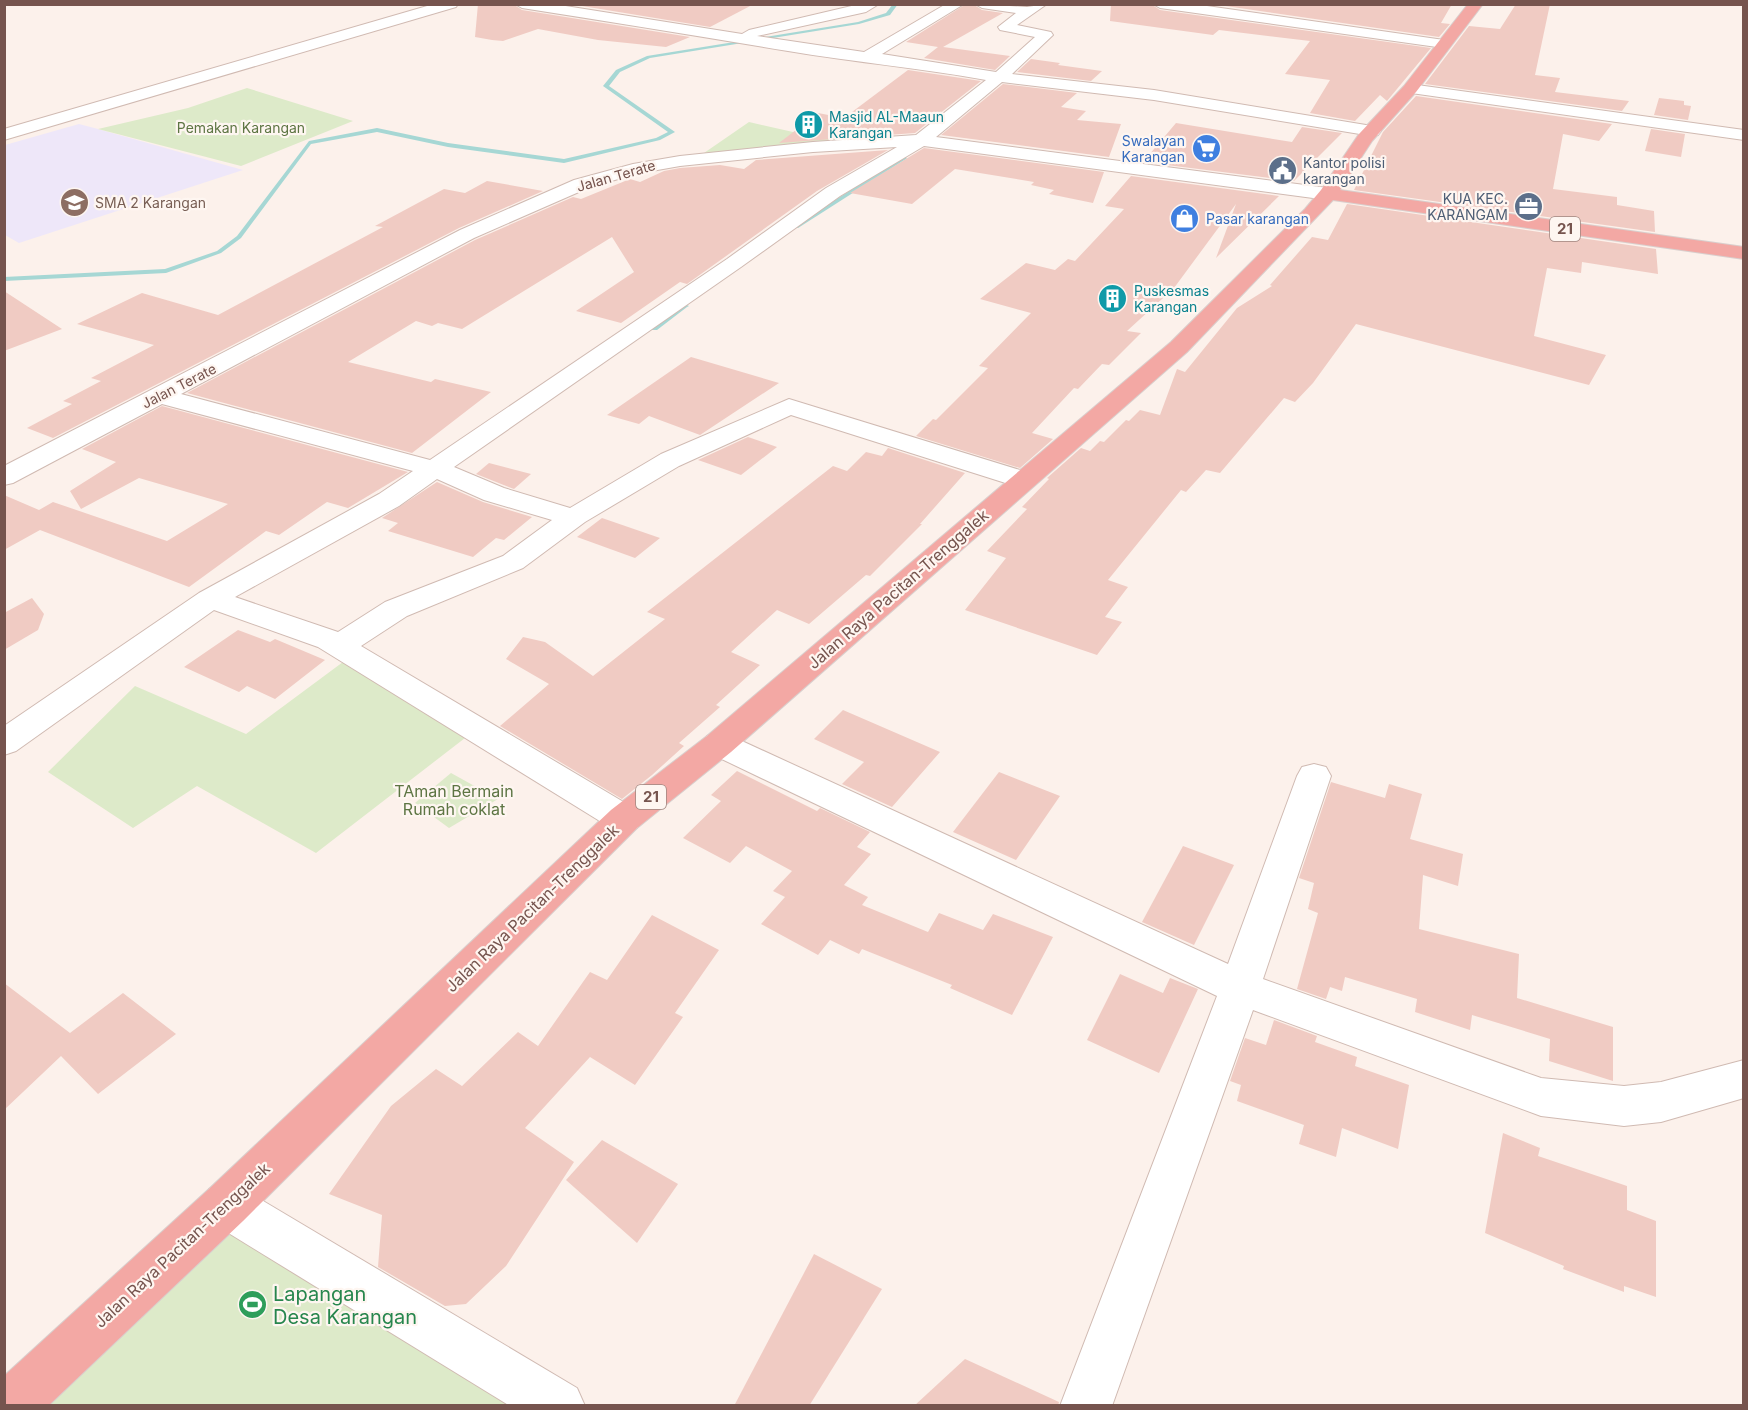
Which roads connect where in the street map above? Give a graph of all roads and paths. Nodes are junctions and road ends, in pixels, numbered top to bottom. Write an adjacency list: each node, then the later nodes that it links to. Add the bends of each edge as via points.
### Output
1 (451, 4): 17 (street)
2 (522, 4): 10 (street)
3 (601, 4): 10 (street)
4 (872, 4): 11 (street)
5 (957, 4): 13 (street)
6 (982, 4): 9 (street)
7 (1161, 4): 12 (street)
8 (1476, 4): 12 (highway, Jalan Raya Pacitan-Trenggalek)
9 (1035, 8): 14 (street, via 1005,27 1046,35)
10 (580, 13): 11 (street)
11 (738, 37): 13 (street)
12 (1444, 44): 15 (highway, Jalan Raya Pacitan-Trenggalek)
13 (867, 56): 14 (street)
14 (999, 77): 16 (street, via 1154,95); 19 (street)
15 (1410, 89): 16 (highway, Jalan Raya Pacitan-Trenggalek); 18 (street)
16 (1372, 131): 20 (highway, Jalan Raya Pacitan-Trenggalek)
17 (4, 135)
18 (1743, 135)
19 (921, 140): 20 (street, Jalan Terate); 22 (street, Jalan Terate, via 669,162 581,184 467,234); 23 (street, via 833,192)
20 (1320, 203): 21 (highway, 21, via 1387,202); 25 (highway, Jalan Raya Pacitan-Trenggalek / 21, via 1179,346)
21 (1743, 253)
22 (160, 396): 23 (street); 24 (street, Jalan Terate)
23 (439, 471): 26 (street, via 494,494); 27 (street)
24 (4, 477)
25 (1024, 480): 26 (street, via 789,406 670,460); 30 (highway, Jalan Raya Pacitan-Trenggalek / 21)
26 (572, 518): 28 (street, via 513,562 396,609)
27 (210, 599): 28 (street); 29 (street)
28 (339, 646): 32 (street)
29 (12, 729)
30 (719, 744): 32 (highway, Jalan Raya Pacitan-Trenggalek / 21); 33 (street)
31 (1314, 776): 33 (street)
32 (624, 819): 35 (highway, Jalan Raya Pacitan-Trenggalek / 21)
33 (1239, 988): 34 (street, via 1541,1097 1624,1106 1661,1102); 38 (street)
34 (1743, 1079)
35 (226, 1205): 36 (highway, Jalan Raya Pacitan-Trenggalek / 21); 37 (street)
36 (10, 1406)
37 (559, 1406)
38 (1086, 1406)

